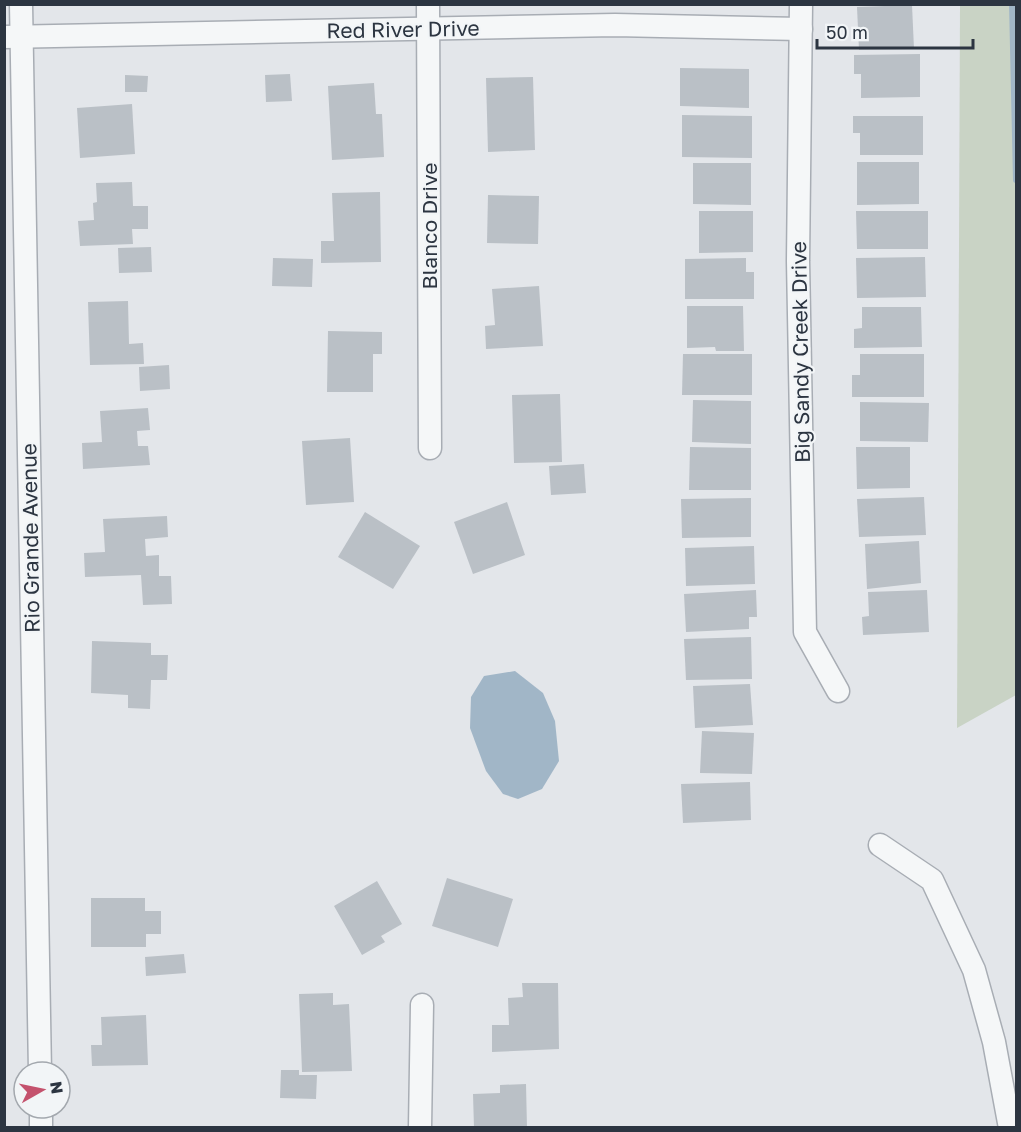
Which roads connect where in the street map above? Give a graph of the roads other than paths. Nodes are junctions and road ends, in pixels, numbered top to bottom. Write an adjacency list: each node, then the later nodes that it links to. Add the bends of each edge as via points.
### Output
1 (21, 4): 6 (street, Rio Grande Avenue)
2 (428, 4): 4 (street, Blanco Drive)
3 (801, 4): 5 (street, Big Sandy Creek Drive)
4 (428, 29): 5 (street, Red River Drive, via 615,25); 6 (street, Red River Drive); 7 (street, Blanco Drive)
5 (801, 29): 8 (street, Big Sandy Creek Drive, via 798,261 806,632)
6 (13, 37): 11 (street, Rio Grande Avenue)
7 (430, 448)
8 (837, 691)
9 (880, 845): 13 (street, via 932,880 974,970 994,1042)
10 (422, 1005): 12 (street)
11 (40, 1060)
12 (420, 1128)
13 (1010, 1128)

